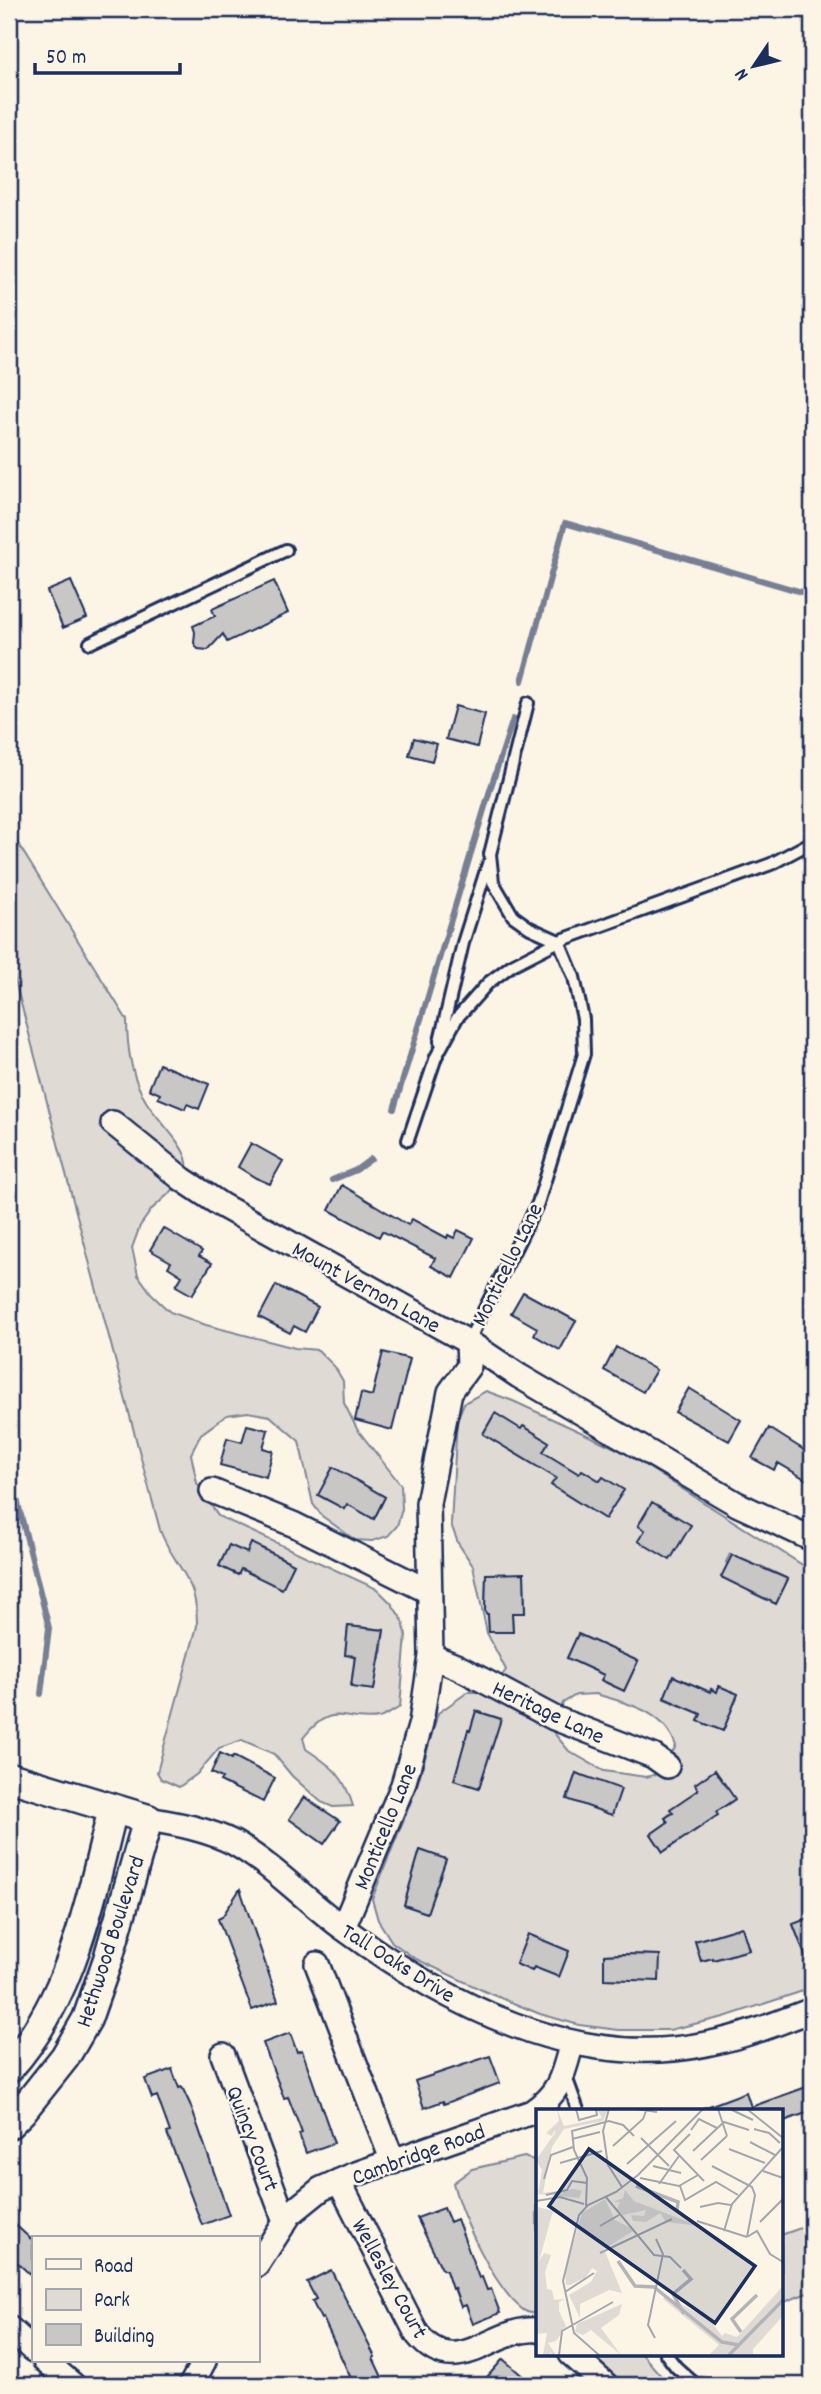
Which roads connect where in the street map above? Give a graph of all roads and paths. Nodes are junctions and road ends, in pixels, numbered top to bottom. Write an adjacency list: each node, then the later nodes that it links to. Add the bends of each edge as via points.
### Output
1 (286, 550): 2 (lane)
2 (90, 643)
3 (528, 703): 5 (lane)
4 (812, 842): 6 (lane, via 771,863)
5 (490, 855): 6 (lane, via 493,882 513,916); 7 (lane)
6 (559, 941): 7 (lane, via 520,960 488,983 457,1018); 10 (lane, Monticello Lane, via 574,977 583,1019 584,1054 538,1203)
7 (436, 1057): 9 (lane)
8 (113, 1123): 10 (street, Mount Vernon Lane, via 222,1205)
9 (408, 1140)
10 (468, 1342): 12 (street, Mount Vernon Lane, via 737,1504); 13 (street, Monticello Lane, via 469,1366 450,1392 428,1503)
11 (212, 1491): 13 (street, via 295,1525)
12 (812, 1539)
13 (430, 1592): 14 (street, Monticello Lane)
14 (431, 1656): 15 (street, Heritage Lane, via 554,1718 653,1756); 19 (street, Monticello Lane, via 412,1759)
15 (667, 1766)
16 (9, 1777): 17 (street, Tall Oaks Drive)
17 (113, 1809): 18 (street, Tall Oaks Drive); 24 (street, Hethwood Boulevard, via 84,1922 61,1988 36,2034)
18 (148, 1819): 19 (street, Tall Oaks Drive, via 193,1827 234,1843); 29 (street, Hethwood Boulevard, via 87,2019 65,2057)
19 (343, 1928): 22 (street, Tall Oaks Drive, via 446,1995)
20 (317, 1964): 30 (street)
21 (812, 2010): 22 (street, Tall Oaks Drive, via 706,2045 620,2050)
22 (572, 2042): 25 (street, Cambridge Road)
23 (223, 2054): 32 (street, Quincy Court)
24 (9, 2068)
25 (564, 2071): 26 (street, Cambridge Road, via 554,2094); 27 (lane)
26 (539, 2109)
27 (578, 2109)
28 (535, 2113): 30 (street, Cambridge Road)
29 (9, 2124)
30 (393, 2162): 31 (street, Cambridge Road)
31 (339, 2181): 32 (street, Cambridge Road, via 310,2197); 35 (street, Wellesley Court, via 417,2334 429,2347 444,2354 462,2354)
32 (285, 2221): 33 (street, Cambridge Road)
33 (259, 2262)
34 (9, 2328): 36 (street)
35 (536, 2330)
36 (32, 2349)
37 (572, 2356): 43 (street)
38 (668, 2356): 44 (lane)
39 (46, 2362): 41 (street)
40 (203, 2362): 42 (street)
41 (73, 2385)
42 (191, 2385)
43 (606, 2385)
44 (696, 2385)

